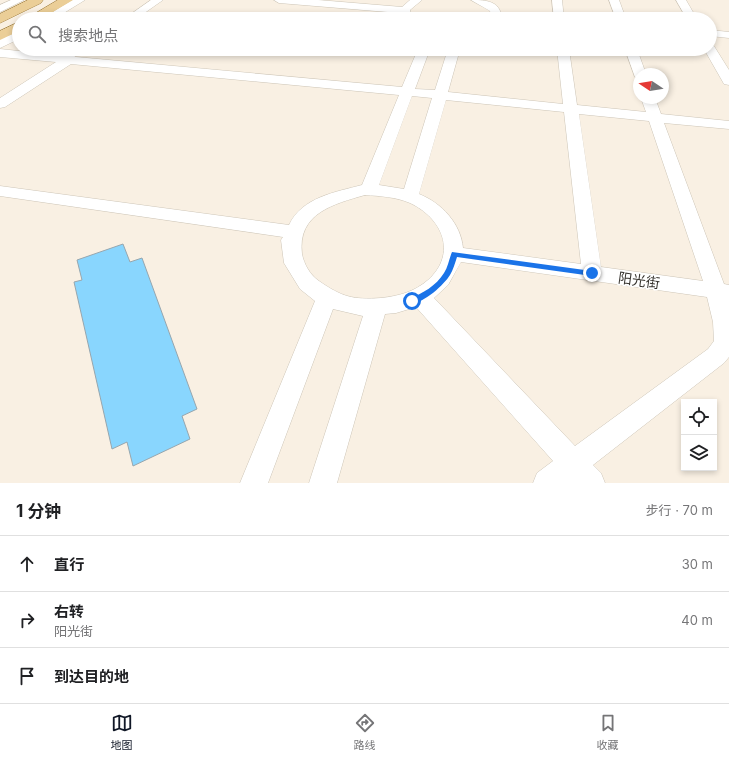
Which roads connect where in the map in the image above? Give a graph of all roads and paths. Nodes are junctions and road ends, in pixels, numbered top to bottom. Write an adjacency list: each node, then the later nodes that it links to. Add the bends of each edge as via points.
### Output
1 (19, 0): 12 (street)
2 (37, 0): 13 (main road)
3 (67, 0): 14 (main road)
4 (80, 0): 15 (street)
5 (158, 0): 16 (street)
6 (279, 0): 17 (street)
7 (417, 0): 18 (street, via 407,6)
8 (476, 0): 19 (street, via 492,7)
9 (557, 0): 20 (street)
10 (614, 0): 21 (street)
11 (681, 0): 22 (street)
12 (0, 9)
13 (14, 12)
14 (45, 12)
15 (59, 12)
16 (140, 12)
17 (388, 12)
18 (406, 12)
19 (494, 12)
20 (558, 12)
21 (618, 12)
22 (688, 12)
23 (12, 13): 24 (main road)
24 (0, 19)
25 (12, 30): 28 (main road)
26 (717, 34): 27 (street)
27 (729, 35)
28 (0, 36)
29 (12, 38): 30 (street)
30 (0, 44)
31 (0, 53): 32 (street)
32 (12, 54)
33 (29, 56): 40 (street)
34 (74, 56): 40 (street)
35 (421, 56): 43 (street)
36 (452, 56): 44 (street)
37 (564, 56): 47 (street)
38 (634, 56): 41 (street)
39 (714, 56): 42 (street)
40 (68, 60): 43 (street); 45 (street)
41 (638, 68)
42 (729, 81)
43 (407, 92): 44 (street); 50 (street)
44 (440, 95): 47 (street); 52 (street)
45 (0, 104)
46 (650, 104): 48 (street)
47 (571, 109): 48 (street); 55 (street)
48 (655, 118): 49 (street); 56 (street)
49 (729, 126)
50 (369, 190): 52 (street, via 394,192); 53 (street, via 351,192 326,200 305,215)
51 (0, 191): 53 (street)
52 (410, 197): 54 (street, via 441,216 453,238)
53 (294, 232): 58 (street, via 290,245 294,267 311,288)
54 (454, 254): 55 (street, 阳光街); 57 (street, via 453,262 443,279)
55 (592, 273): 56 (street, 阳光街)
56 (722, 291): 60 (street, via 726,344 716,356)
57 (420, 297): 59 (street, via 395,306); 60 (street)
58 (327, 298): 59 (street, via 358,307); 61 (street)
59 (376, 308): 62 (street)
60 (573, 463): 63 (street); 64 (street)
61 (254, 483)
62 (323, 483)
63 (547, 483)
64 (591, 483)

